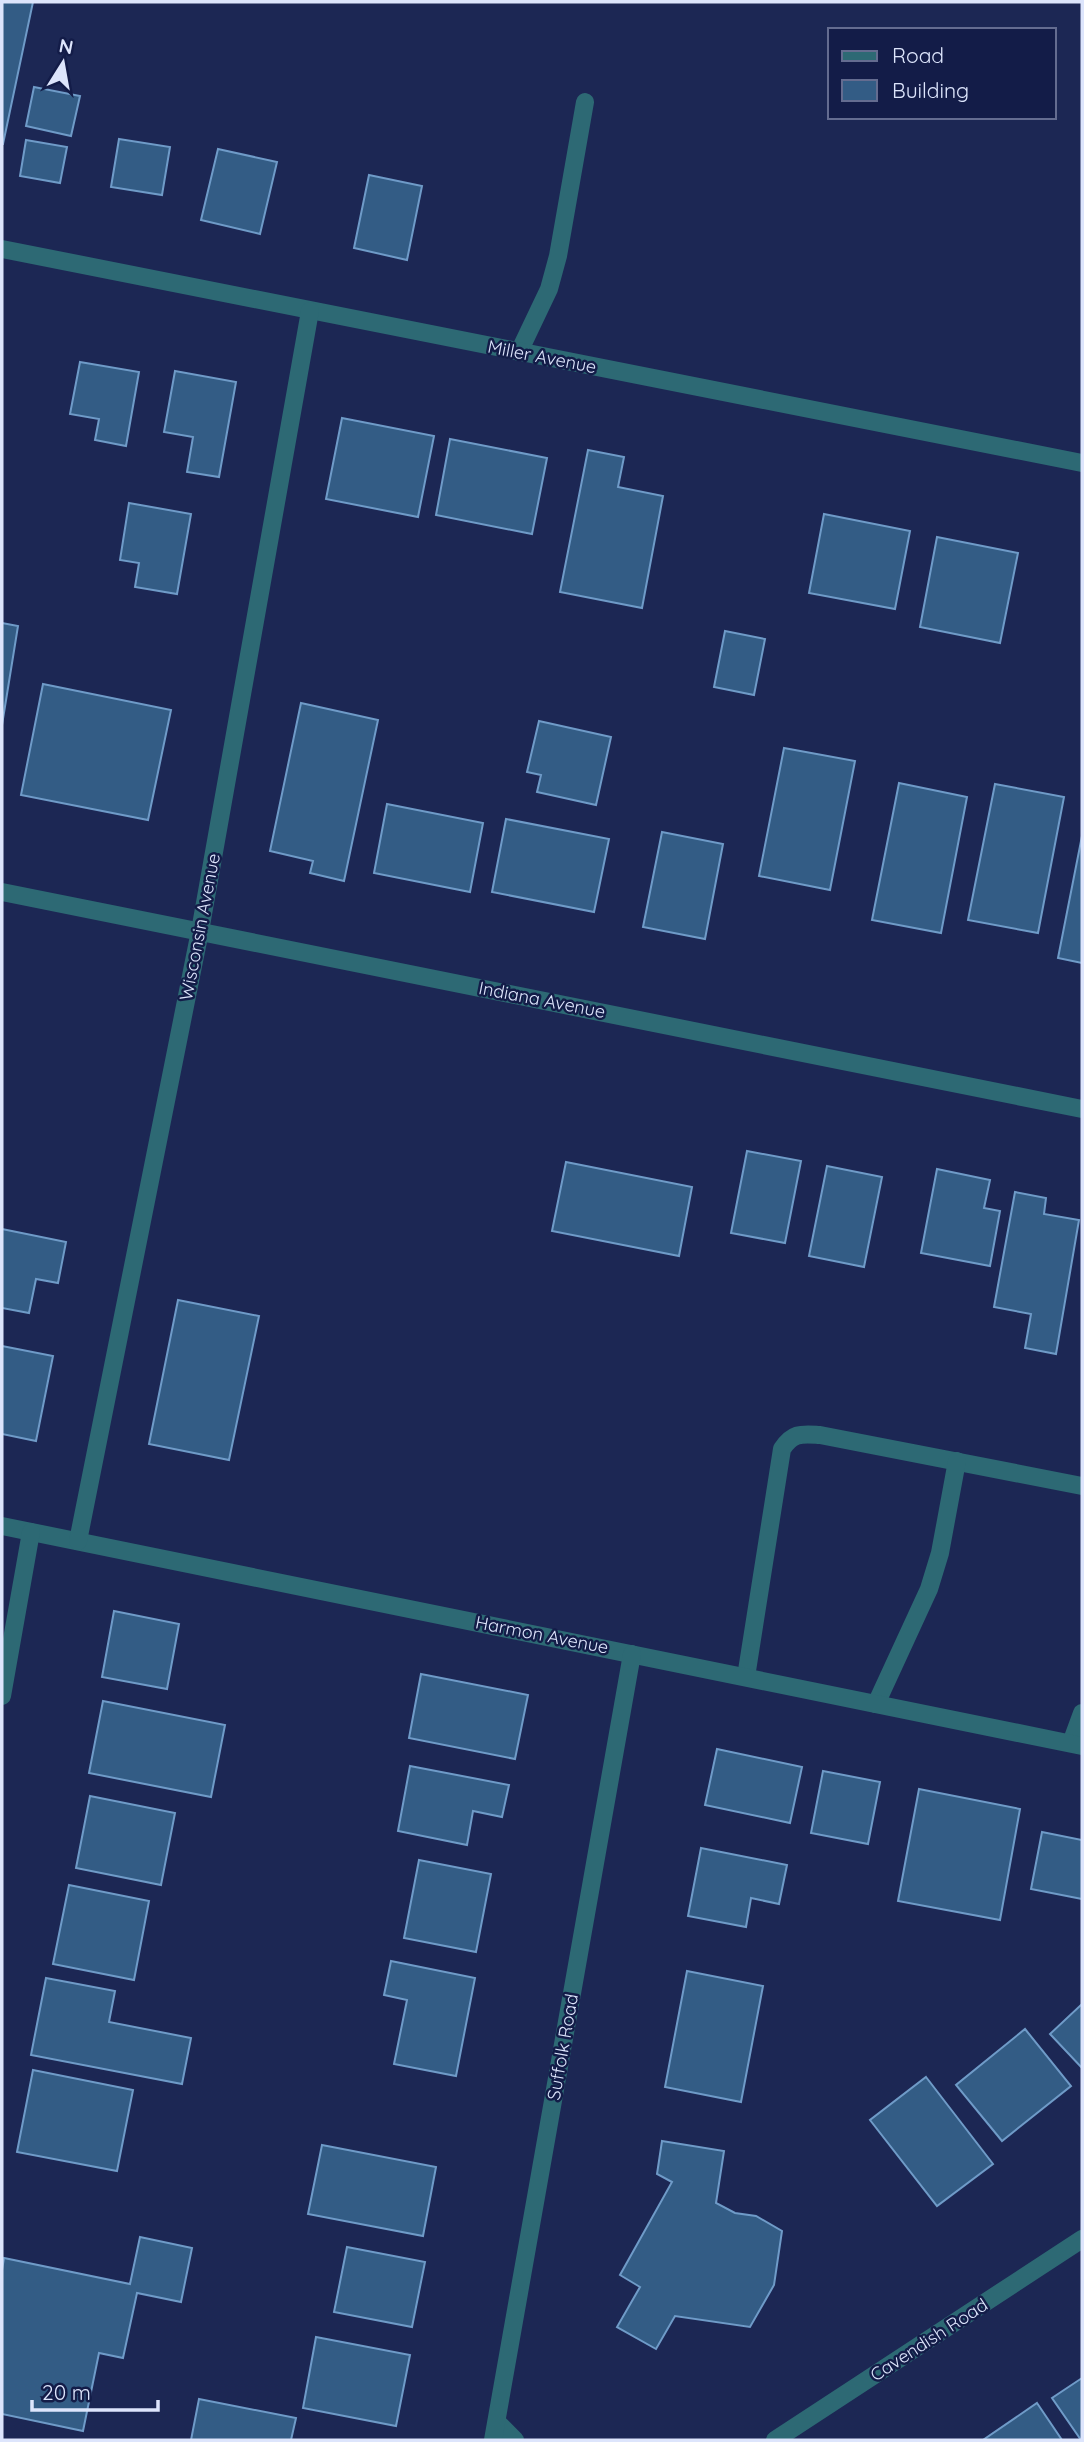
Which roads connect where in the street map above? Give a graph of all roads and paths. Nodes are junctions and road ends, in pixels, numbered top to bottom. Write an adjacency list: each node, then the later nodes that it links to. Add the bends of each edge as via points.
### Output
1 (585, 102): 4 (street, via 558,256 549,289)
2 (2, 249): 3 (street, Miller Avenue)
3 (310, 312): 4 (street, Miller Avenue); 7 (street, Wisconsin Avenue)
4 (519, 352): 5 (street, Miller Avenue)
5 (1082, 463)
6 (2, 892): 7 (street, Indiana Avenue)
7 (200, 931): 8 (street, Indiana Avenue); 13 (street, Wisconsin Avenue)
8 (1082, 1109)
9 (957, 1461): 10 (street); 15 (street, via 820,1435 788,1439 782,1449); 17 (street, via 929,1589)
10 (1082, 1486)
11 (2, 1526): 12 (street, Harmon Avenue)
12 (30, 1532): 13 (street, Harmon Avenue); 16 (street)
13 (78, 1541): 14 (street, Harmon Avenue)
14 (632, 1654): 15 (street, Harmon Avenue); 21 (street, Suffolk Road)
15 (746, 1677): 17 (street, Harmon Avenue)
16 (2, 1696)
17 (876, 1704): 19 (street, Harmon Avenue)
18 (1082, 1713): 19 (street)
19 (1077, 1744)
20 (1082, 2239): 23 (street, Cavendish Road)
21 (495, 2431): 22 (street)
22 (515, 2440)
23 (775, 2440)

